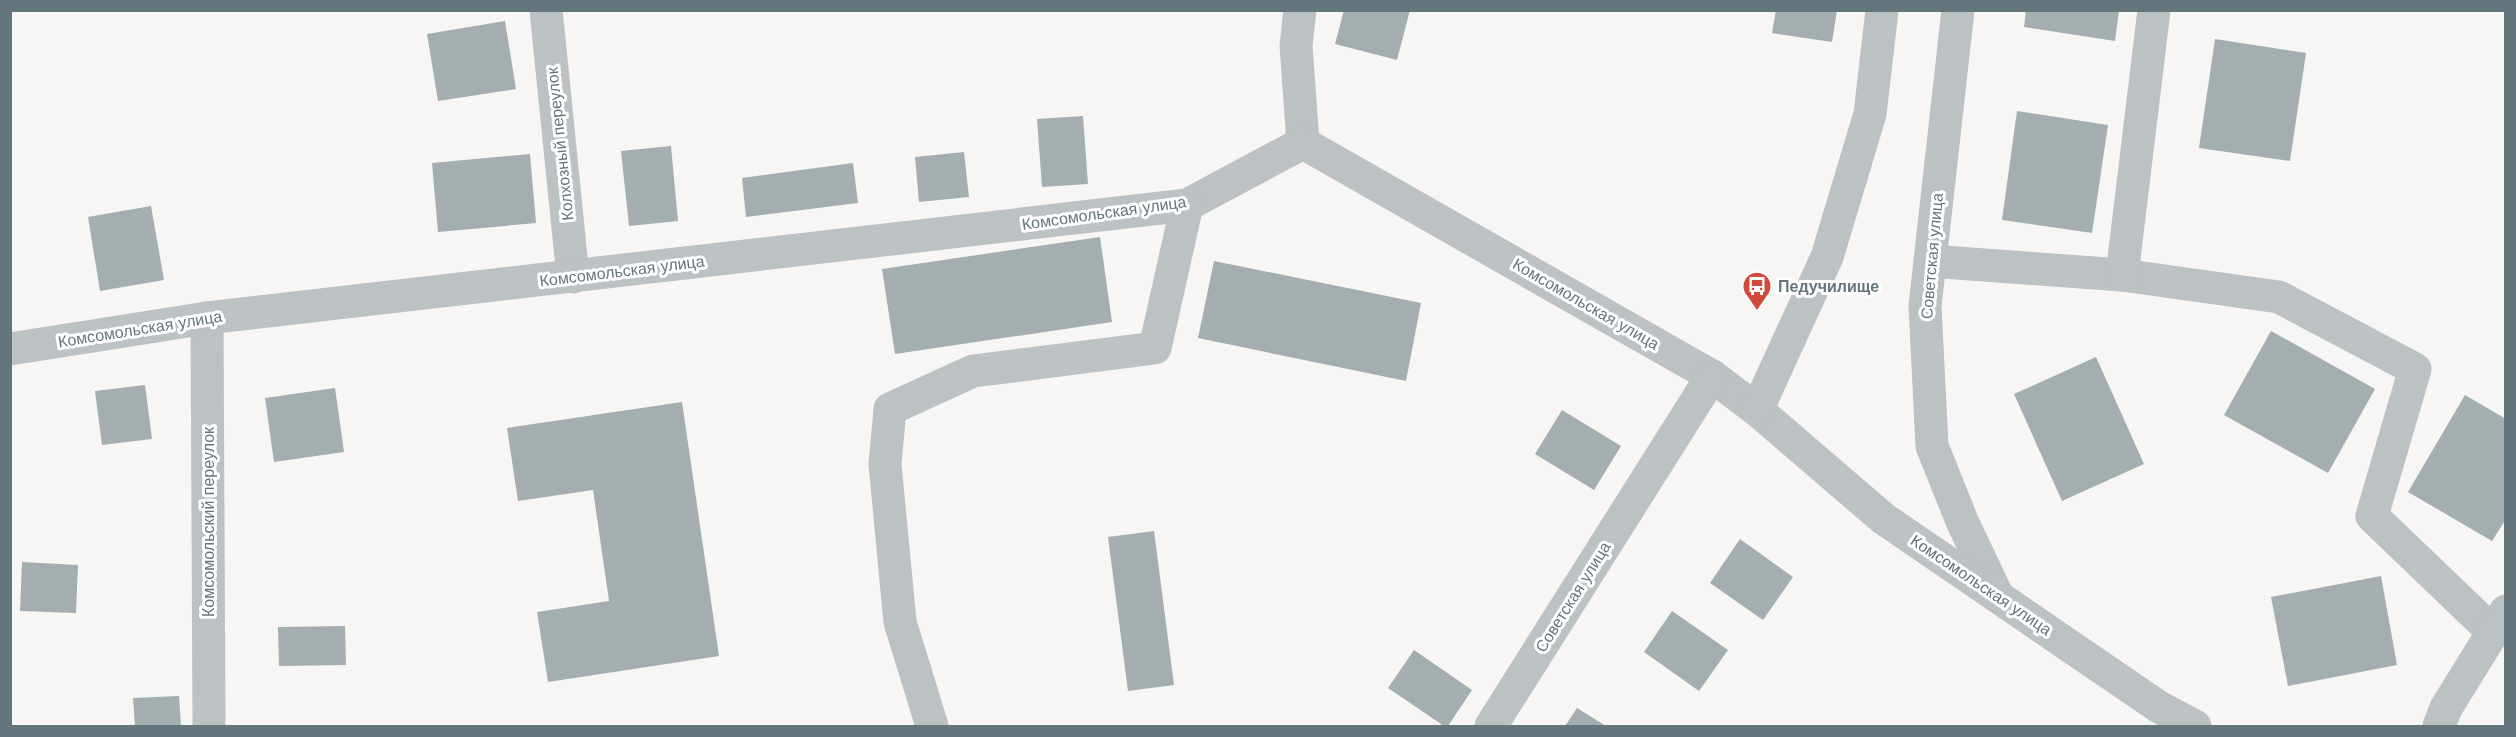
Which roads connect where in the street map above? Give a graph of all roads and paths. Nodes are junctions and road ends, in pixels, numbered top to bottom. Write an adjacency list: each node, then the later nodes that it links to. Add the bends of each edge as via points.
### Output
1 (546, 10): 10 (street, Колхозный переулок)
2 (1300, 10): 6 (street, via 1296,45)
3 (1882, 10): 14 (street, via 1870,114 1827,257)
4 (1958, 10): 8 (street, Советская улица)
5 (2154, 10): 9 (street)
6 (1303, 143): 7 (street, Комсомольская улица); 13 (street, Комсомольская улица)
7 (1186, 205): 10 (street, Комсомольская улица); 18 (street, via 1155,348 973,372 890,408 885,464 900,622)
8 (1930, 261): 9 (street); 15 (street, Советская улица, via 1924,306 1932,446)
9 (2122, 275): 16 (street, via 2279,297 2415,369 2372,516)
10 (573, 277): 11 (street, Комсомольская улица)
11 (207, 318): 12 (street, Комсомольская улица); 17 (street, Комсомольский переулок)
12 (10, 349)
13 (1712, 376): 14 (street, Комсомольская улица); 19 (street, Советская улица)
14 (1757, 410): 15 (street, Комсомольская улица, via 1884,519)
15 (1998, 597): 20 (street, Комсомольская улица, via 2159,707)
16 (2499, 621): 21 (street)
17 (209, 726)
18 (932, 726)
19 (1491, 726)
20 (2195, 726)
21 (2439, 726)

